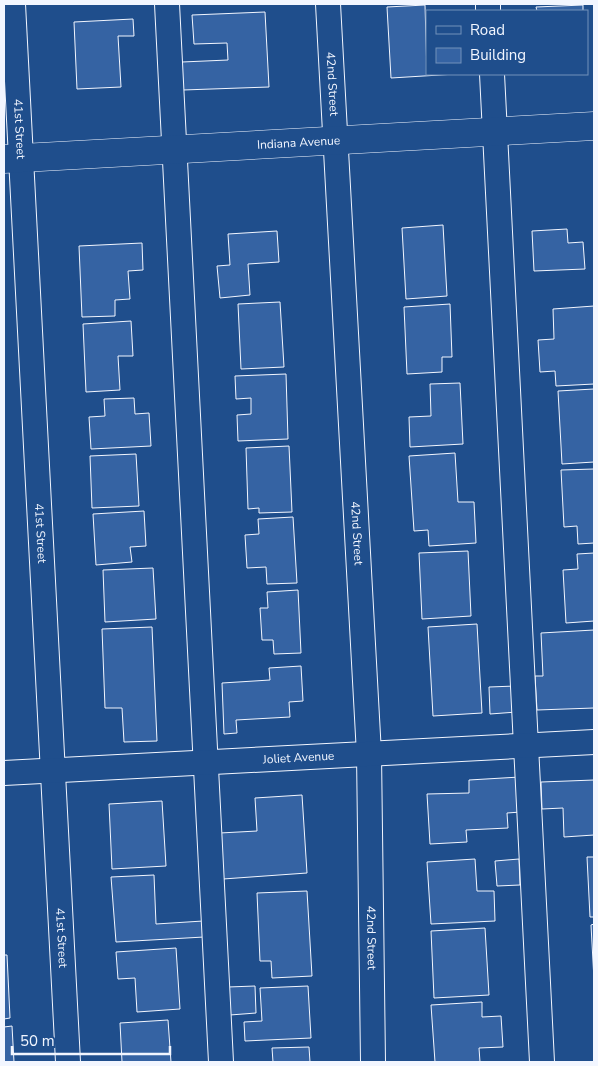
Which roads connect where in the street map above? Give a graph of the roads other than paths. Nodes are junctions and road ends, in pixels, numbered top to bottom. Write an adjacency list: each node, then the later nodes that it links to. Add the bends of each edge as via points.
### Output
1 (13, 4): 9 (street, 41st Street)
2 (167, 4): 8 (street)
3 (328, 4): 7 (street, 42nd Street)
4 (492, 75): 6 (street)
5 (594, 126): 6 (main road, Indiana Avenue)
6 (495, 132): 7 (main road, Indiana Avenue); 11 (street)
7 (335, 140): 8 (main road, Indiana Avenue); 12 (street, 42nd Street)
8 (173, 149): 9 (main road, Indiana Avenue); 13 (street)
9 (12, 158): 14 (street, 41st Street)
10 (594, 742): 11 (street, Joliet Avenue)
11 (525, 746): 12 (street, Joliet Avenue); 19 (street)
12 (369, 754): 13 (street, Joliet Avenue); 18 (street, 42nd Street)
13 (206, 763): 14 (street, Joliet Avenue); 17 (street)
14 (53, 771): 15 (street, Joliet Avenue); 16 (street, 41st Street)
15 (4, 773)
16 (68, 1062)
17 (221, 1062)
18 (373, 1062)
19 (542, 1062)

